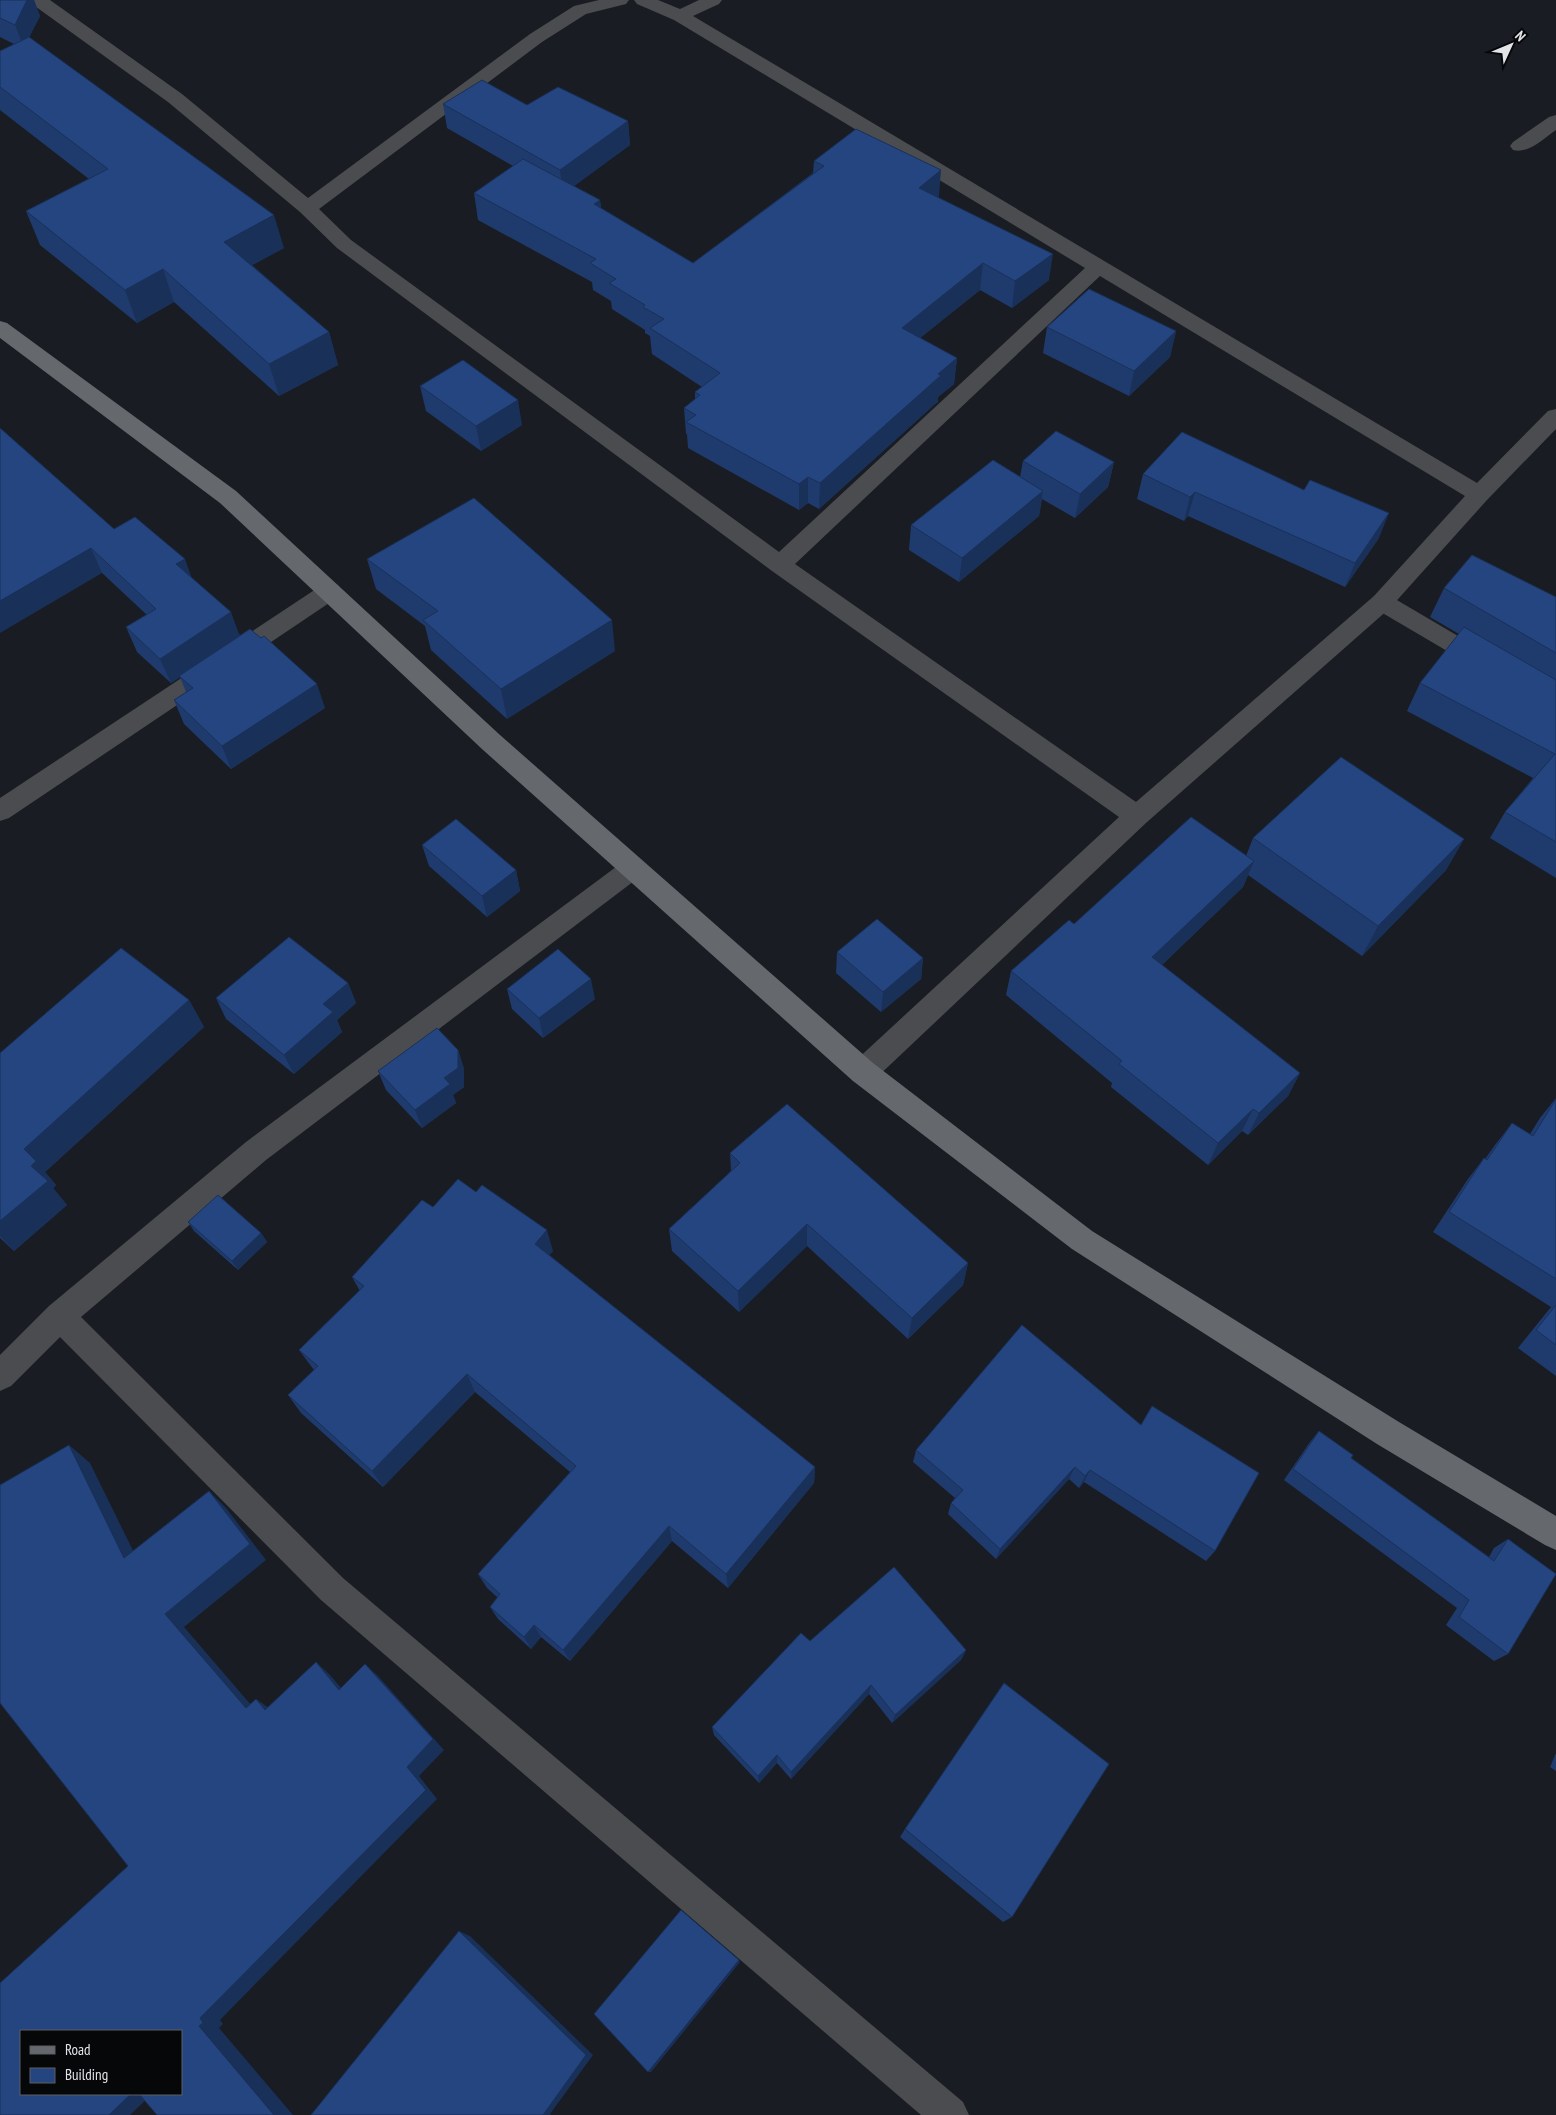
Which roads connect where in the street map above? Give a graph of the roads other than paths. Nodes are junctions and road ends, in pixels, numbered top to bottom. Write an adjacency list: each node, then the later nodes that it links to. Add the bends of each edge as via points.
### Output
1 (38, 0): 8 (street, via 175,98)
2 (620, 0): 8 (street, via 580,10 536,38)
3 (643, 0): 5 (street)
4 (713, 0): 5 (street)
5 (680, 16): 9 (street)
6 (1556, 121): 7 (street)
7 (1520, 146)
8 (307, 208): 13 (street, via 344,244)
9 (1098, 266): 12 (street); 13 (street)
10 (0, 328): 14 (street, via 228,497)
11 (1556, 416): 12 (street)
12 (1479, 494): 15 (street)
13 (780, 565): 18 (street)
14 (330, 590): 17 (street); 19 (street, via 484,736)
15 (1382, 602): 16 (street); 18 (street)
16 (1506, 674)
17 (0, 811)
18 (1137, 816): 20 (street)
19 (633, 868): 20 (street); 21 (street, via 256,1151)
20 (863, 1072): 23 (street, via 1082,1240 1388,1434)
21 (60, 1316): 22 (street); 24 (street, via 332,1589)
22 (0, 1376)
23 (1556, 1534)
24 (950, 2115)

